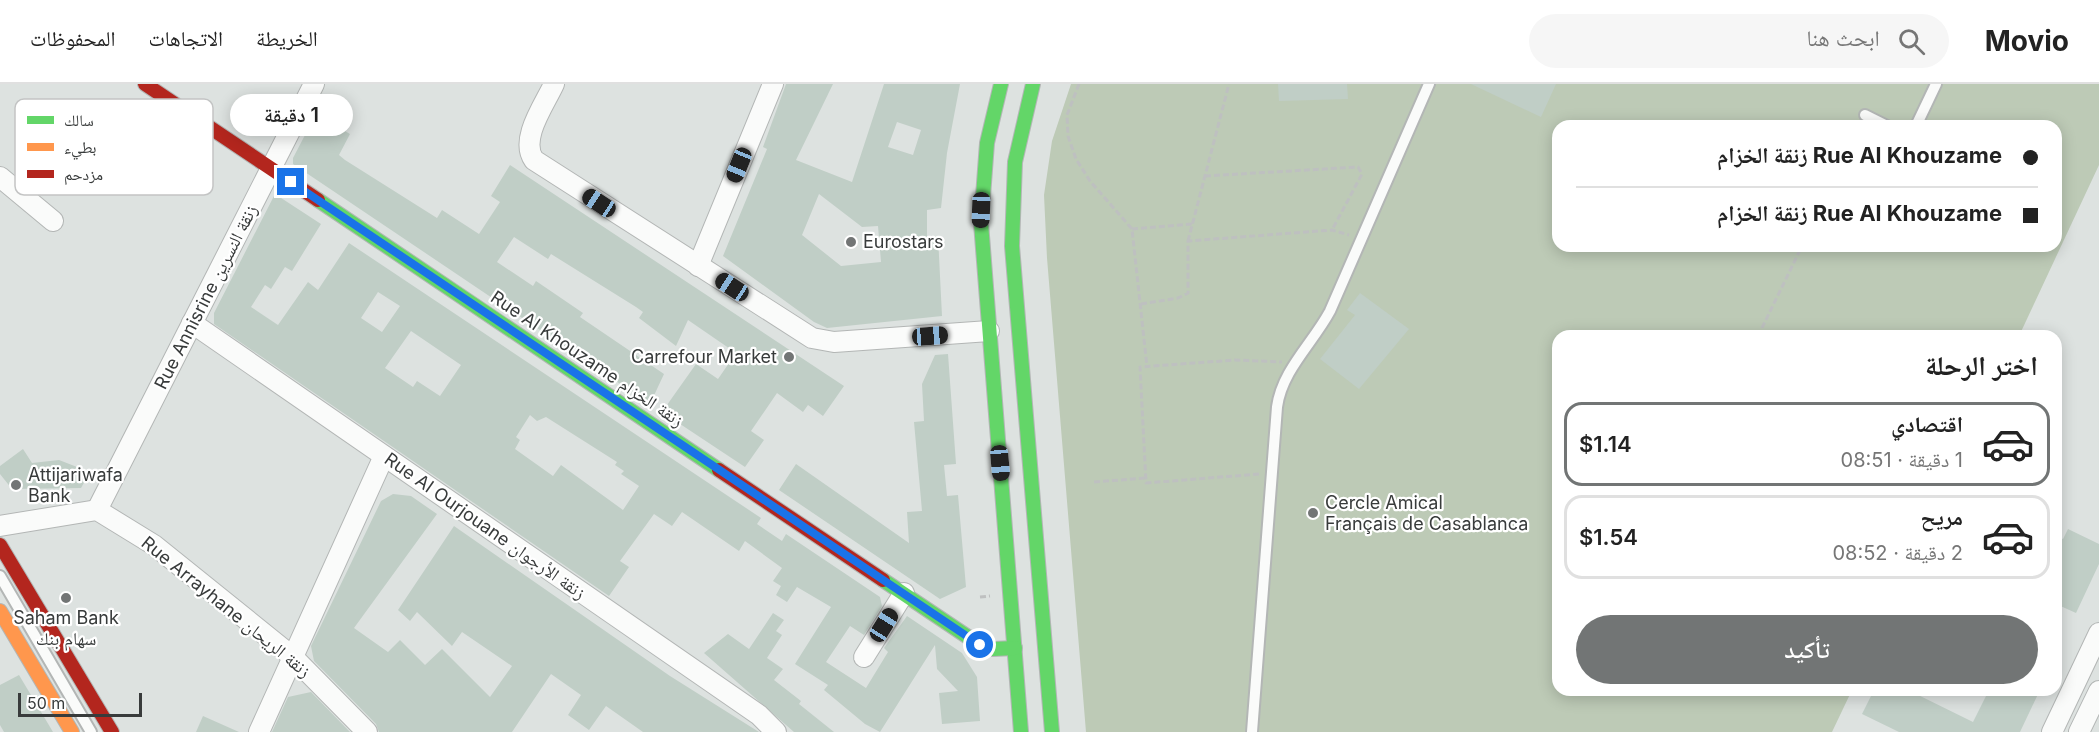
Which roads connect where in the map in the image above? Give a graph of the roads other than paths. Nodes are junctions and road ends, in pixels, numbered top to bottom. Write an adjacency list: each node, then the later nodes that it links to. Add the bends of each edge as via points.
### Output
1 (145, 84): 9 (main road, Rue Al Khouzame زنقة الخزام)
2 (314, 84): 14 (street, Rue Annisrine زنقة النسرين)
3 (554, 84): 19 (street, via 530,135 529,150 534,160)
4 (773, 84): 19 (street)
5 (1000, 84): 21 (main road, via 991,119 982,196)
6 (1033, 84): 41 (main road, via 1015,162 1012,228)
7 (1429, 84): 42 (lane, via 1330,311 1284,380 1278,398)
8 (1936, 84): 12 (lane)
9 (167, 99)
10 (1864, 115): 11 (lane)
11 (1874, 120)
12 (1919, 120)
13 (213, 130): 14 (main road, Rue Al Khouzame زنقة الخزام)
14 (271, 169): 20 (street, Rue Annisrine زنقة النسرين); 27 (main road, Rue Al Khouzame زنقة الخزام)
15 (0, 177): 16 (street)
16 (15, 189)
17 (22, 195): 18 (street)
18 (53, 221)
19 (698, 266): 21 (street, via 823,342)
20 (192, 323): 22 (street, Rue Al Ourjouane زنقة الأرجوان); 23 (street, Rue Annisrine زنقة النسرين)
21 (989, 331): 30 (main road)
22 (384, 456): 31 (street); 39 (street, Rue Al Ourjouane زنقة الأرجوان, via 759,715)
23 (97, 510): 24 (street); 31 (street, Rue Arrayhane زنقة الريحان, via 154,545)
24 (0, 526)
25 (0, 545): 36 (main road)
26 (0, 576): 35 (lane)
27 (904, 593): 30 (main road, Rue Al Khouzame زنقة الخزام, via 980,645); 32 (street)
28 (0, 611): 34 (main road)
29 (2099, 633): 43 (street)
30 (1015, 648): 40 (main road)
31 (293, 657): 37 (street); 38 (street, Rue Arrayhane زنقة الريحان)
32 (864, 657)
33 (2099, 691): 44 (street)
34 (72, 732)
35 (91, 732)
36 (111, 732)
37 (259, 732)
38 (367, 732)
39 (776, 732)
40 (1021, 732)
41 (1052, 732)
42 (1252, 732)
43 (2052, 732)
44 (2079, 732)

